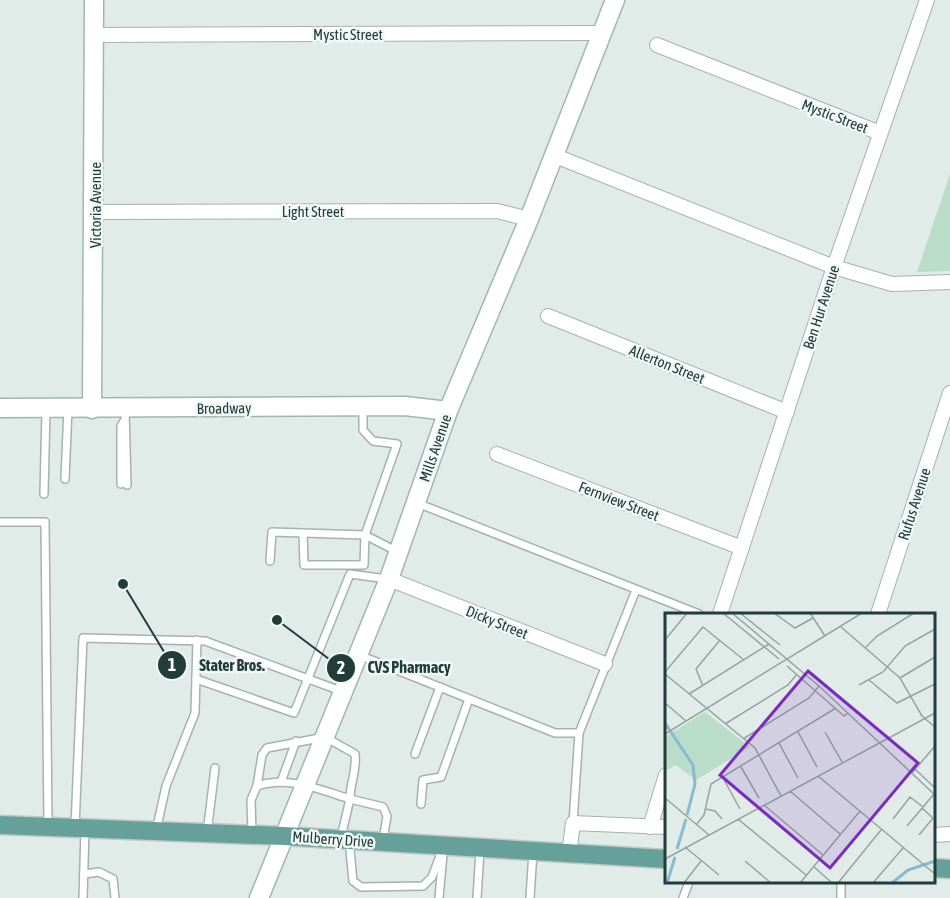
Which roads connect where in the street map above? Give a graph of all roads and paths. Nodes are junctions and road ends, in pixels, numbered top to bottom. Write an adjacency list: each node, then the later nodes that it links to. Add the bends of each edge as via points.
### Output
1 (94, 0): 5 (main road, Victoria Avenue)
2 (615, 0): 4 (main road, Mills Avenue)
3 (927, 0): 7 (street, Ben Hur Avenue)
4 (602, 33): 5 (street, Mystic Street); 8 (main road, Mills Avenue)
5 (94, 35): 9 (main road, Victoria Avenue)
6 (657, 45): 7 (street, Mystic Street)
7 (880, 133): 11 (street, Ben Hur Avenue)
8 (553, 155): 10 (main road, Mills Avenue); 11 (street)
9 (95, 212): 10 (street, Light Street, via 497,211); 19 (main road, Victoria Avenue)
10 (529, 219): 20 (main road, Mills Avenue)
11 (834, 267): 12 (street, via 892,284); 21 (street, Ben Hur Avenue)
12 (950, 282)
13 (548, 316): 21 (street, Allerton Street)
14 (950, 393): 38 (street, Rufus Avenue)
15 (363, 406): 20 (main road, Broadway); 22 (main road, Broadway); 30 (lane, via 363,430 373,441 398,444)
16 (0, 408): 18 (main road, Broadway)
17 (68, 408): 18 (main road, Broadway); 19 (main road, Broadway); 24 (lane)
18 (46, 409): 26 (lane)
19 (93, 409): 22 (main road, Broadway)
20 (448, 411): 27 (main road, Mills Avenue)
21 (787, 412): 31 (street, Ben Hur Avenue)
22 (124, 415): 25 (lane)
23 (497, 454): 31 (street, Fernview Street)
24 (65, 479)
25 (124, 485)
26 (44, 494)
27 (416, 502): 32 (main road, Mills Avenue); 35 (lane)
28 (0, 522): 61 (lane, via 45,522)
29 (303, 533): 30 (lane); 30 (lane, via 304,565 364,564); 33 (lane, via 272,532)
30 (364, 535): 32 (lane)
31 (742, 548): 37 (street, Ben Hur Avenue)
32 (399, 552): 34 (main road, Mills Avenue)
33 (270, 561)
34 (389, 579): 40 (main road, Mills Avenue); 41 (street, Dicky Street); 43 (lane, via 350,574)
35 (636, 590): 36 (lane); 41 (lane)
36 (694, 613)
37 (721, 613)
38 (879, 613)
39 (197, 640): 42 (lane); 43 (lane, via 206,640); 62 (lane, via 83,638)
40 (359, 655): 44 (lane); 45 (main road, Mills Avenue)
41 (604, 664): 47 (lane)
42 (196, 679): 43 (lane, via 294,713); 64 (lane, via 195,713 166,786)
43 (307, 679): 45 (lane)
44 (440, 687): 46 (lane); 50 (lane)
45 (344, 692): 48 (main road, Mills Avenue)
46 (470, 699): 47 (lane, via 555,732); 57 (lane, via 441,777 423,780)
47 (579, 733): 58 (lane)
48 (325, 736): 49 (lane); 54 (main road, Mills Avenue); 56 (lane, via 355,754 357,771)
49 (296, 741): 53 (lane); 55 (lane, via 267,748 262,755)
50 (415, 754)
51 (215, 768): 65 (lane)
52 (665, 778): 60 (street)
53 (281, 782): 54 (lane); 55 (lane)
54 (305, 785): 56 (lane); 67 (main road, Mills Avenue)
55 (257, 786): 66 (lane, via 250,800)
56 (350, 799): 68 (lane); 69 (lane, via 383,807 387,816)
57 (421, 804)
58 (573, 823): 60 (street); 73 (street)
59 (0, 825): 61 (main road, Mulberry Drive)
60 (650, 826): 63 (street)
61 (48, 827): 62 (main road, Mulberry Drive)
62 (80, 828): 64 (main road, Mulberry Drive); 77 (lane)
63 (665, 828)
64 (156, 831): 65 (main road, Mulberry Drive)
65 (207, 833): 66 (main road, Mulberry Drive)
66 (252, 835): 67 (main road, Mulberry Drive)
67 (284, 836): 68 (main road, Mulberry Drive); 81 (main road, Mills Avenue)
68 (345, 840): 69 (main road, Mulberry Drive); 70 (lane, via 353,881 361,888 423,886 432,877)
69 (383, 842): 70 (main road, Mulberry Drive)
70 (444, 846): 71 (main road, Mulberry Drive); 82 (lane)
71 (480, 848): 72 (main road, Mulberry Drive); 83 (lane)
72 (533, 851): 73 (main road, Mulberry Drive); 84 (lane)
73 (569, 854): 74 (main road, Mulberry Drive)
74 (665, 858)
75 (935, 868): 76 (main road)
76 (950, 869)
77 (84, 874): 79 (lane); 80 (lane, via 99,872 113,879)
78 (689, 883): 85 (lane)
79 (83, 898)
80 (115, 898)
81 (259, 898)
82 (439, 898)
83 (477, 898)
84 (530, 898)
85 (683, 898)

